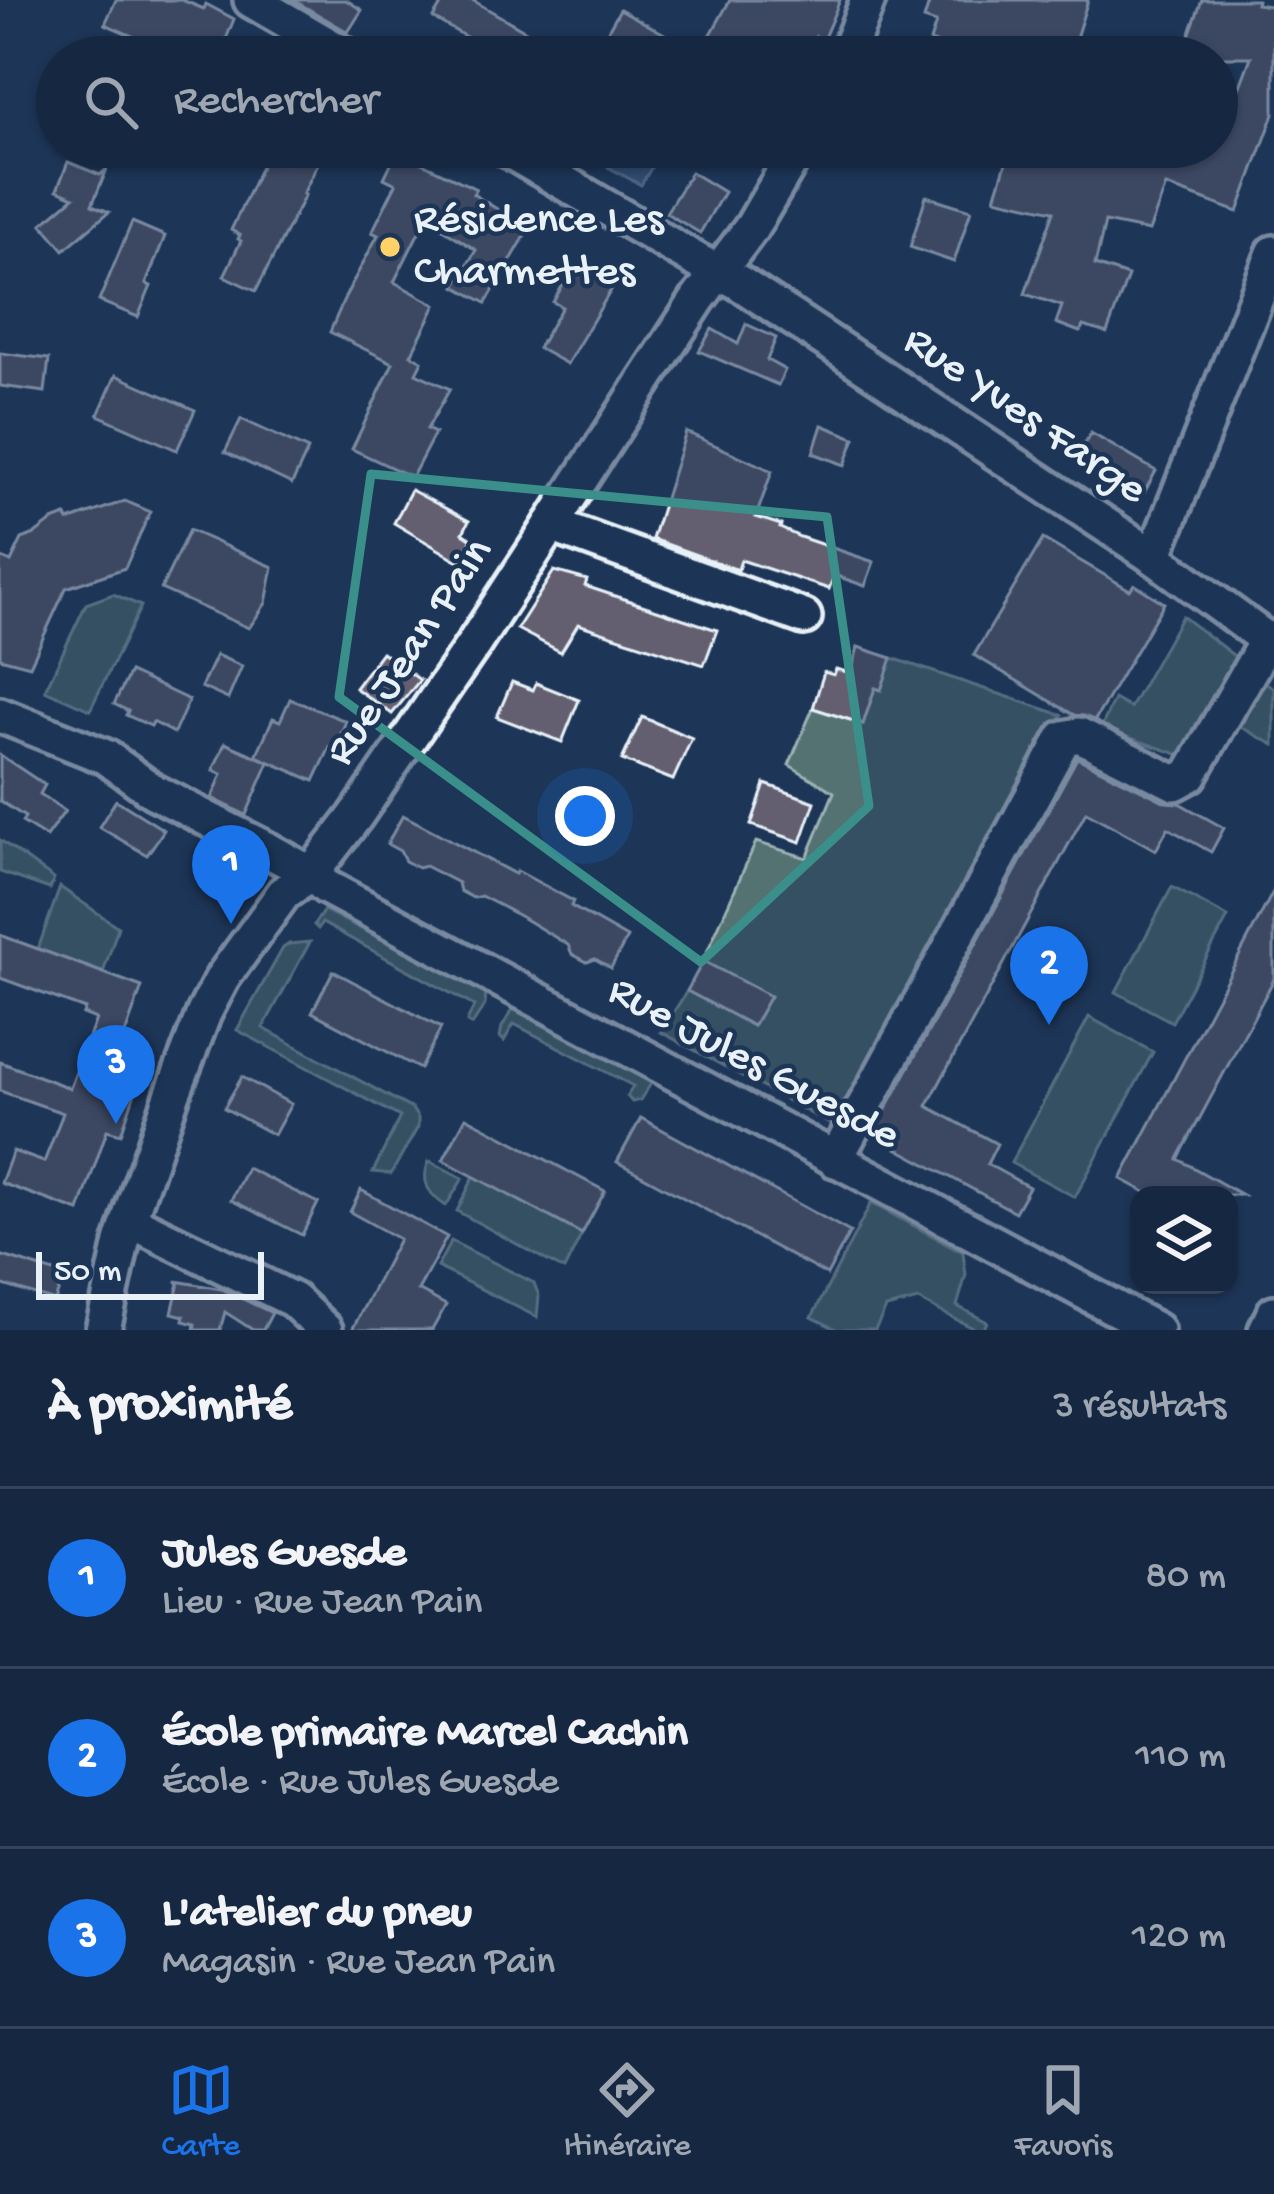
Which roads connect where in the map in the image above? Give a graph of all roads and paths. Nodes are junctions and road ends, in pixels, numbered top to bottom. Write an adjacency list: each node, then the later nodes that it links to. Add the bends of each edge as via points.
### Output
1 (251, 0): 3 (street)
2 (868, 0): 4 (street)
3 (313, 36)
4 (854, 36)
5 (539, 168): 8 (street, Rue Yves Farge)
6 (787, 168): 8 (street, Rue Jean Pain, via 752,227)
7 (1274, 253): 10 (street)
8 (707, 266): 9 (street, Rue Jean Pain, via 698,299); 10 (street, Rue Yves Farge)
9 (551, 525): 11 (street); 14 (street, Rue Jean Pain)
10 (1154, 557): 12 (street, Rue Yves Farge)
11 (805, 617)
12 (1271, 642): 15 (street, via 1190,775 1175,783 1078,735 1064,738)
13 (0, 715): 14 (street, Rue Jules Guesde, via 106,758)
14 (311, 874): 15 (street, Rue Jules Guesde); 16 (street, Rue Jean Pain, via 284,893 204,1012)
15 (836, 1160): 20 (street, Rue Jules Guesde)
16 (129, 1220): 18 (street, Rue Jean Pain); 19 (street, via 293,1300)
17 (1274, 1313): 21 (street)
18 (104, 1330)
19 (325, 1330)
20 (1156, 1330)
21 (1266, 1330)

